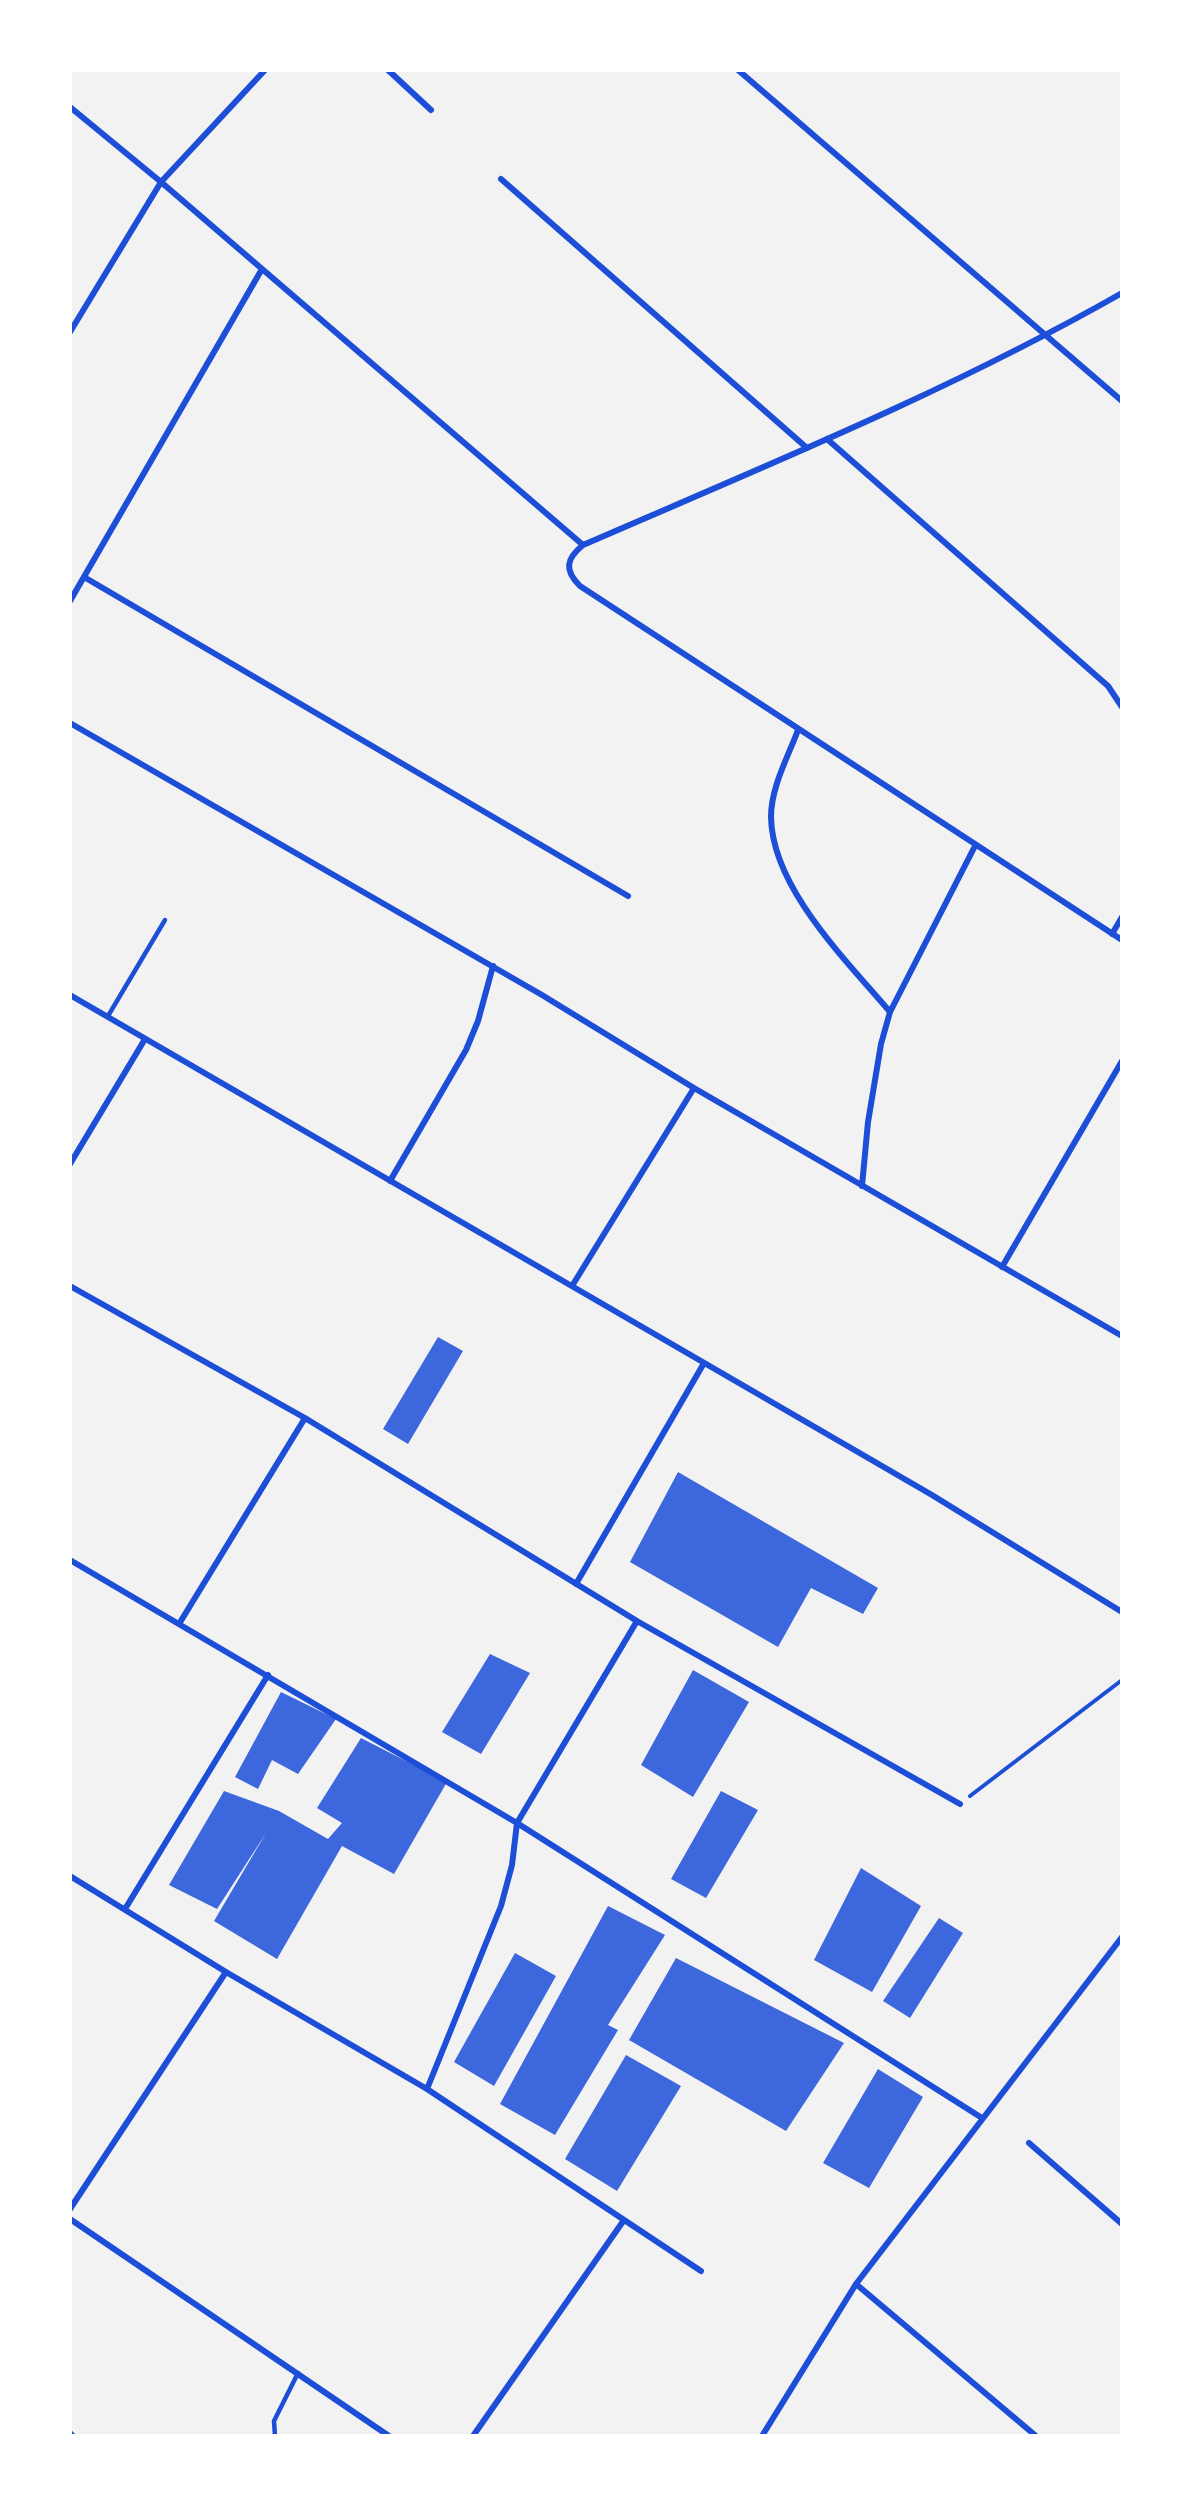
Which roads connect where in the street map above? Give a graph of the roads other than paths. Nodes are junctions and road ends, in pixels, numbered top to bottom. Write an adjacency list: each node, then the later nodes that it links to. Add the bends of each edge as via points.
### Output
1 (265, 70): 7 (street)
2 (388, 70): 5 (street)
3 (738, 70): 11 (street)
4 (70, 107): 7 (street)
5 (431, 110)
6 (501, 179): 14 (street)
7 (161, 182): 8 (street); 10 (street)
8 (262, 269): 15 (street); 16 (street)
9 (1122, 293): 11 (street)
10 (70, 332)
11 (1047, 335): 12 (street); 13 (street)
12 (1122, 400)
13 (827, 439): 14 (street); 18 (street, via 1108,686)
14 (807, 448): 15 (street)
15 (583, 545): 20 (street, via 569,563 570,576 580,586)
16 (84, 577): 17 (street); 22 (street)
17 (70, 601)
18 (1122, 707)
19 (70, 723): 27 (street)
20 (798, 730): 21 (street); 29 (street, via 777,782 771,815 775,846 818,926)
21 (975, 846): 25 (street); 29 (street)
22 (628, 896)
23 (1122, 917): 25 (street)
24 (165, 920): 30 (lane)
25 (1112, 934): 26 (street)
26 (1122, 940)
27 (493, 966): 33 (street); 35 (street, via 466,1050)
28 (70, 995): 30 (street)
29 (890, 1012): 36 (street, via 868,1122)
30 (108, 1016): 31 (street)
31 (145, 1039): 34 (street); 35 (street)
32 (1122, 1061): 37 (street)
33 (694, 1088): 36 (street); 39 (street)
34 (70, 1164)
35 (390, 1181): 39 (street)
36 (862, 1186): 37 (street)
37 (1002, 1267): 40 (street)
38 (70, 1286): 42 (street)
39 (572, 1286): 41 (street)
40 (1122, 1336)
41 (704, 1363): 44 (street); 45 (street, via 932,1495)
42 (305, 1418): 44 (street); 47 (street)
43 (70, 1560): 47 (street)
44 (576, 1584): 46 (street)
45 (1122, 1612)
46 (637, 1621): 49 (street); 50 (street)
47 (179, 1624): 48 (street)
48 (268, 1675): 50 (street); 52 (street)
49 (960, 1804)
50 (517, 1823): 55 (street, via 512,1865 501,1906); 56 (street)
51 (70, 1876): 52 (street)
52 (125, 1909): 54 (street)
53 (1121, 1940): 56 (street)
54 (226, 1972): 55 (street); 58 (street)
55 (427, 2089): 60 (street)
56 (982, 2118): 63 (street)
57 (1029, 2144): 61 (street)
58 (70, 2209)
59 (70, 2219): 64 (street)
60 (624, 2220): 62 (street); 67 (street)
61 (1122, 2224)
62 (701, 2271)
63 (856, 2284): 68 (street); 69 (street)
64 (298, 2373): 65 (lane, via 274,2421); 66 (street)
65 (275, 2436)
66 (389, 2436)
67 (473, 2436)
68 (762, 2436)
69 (1036, 2436)

